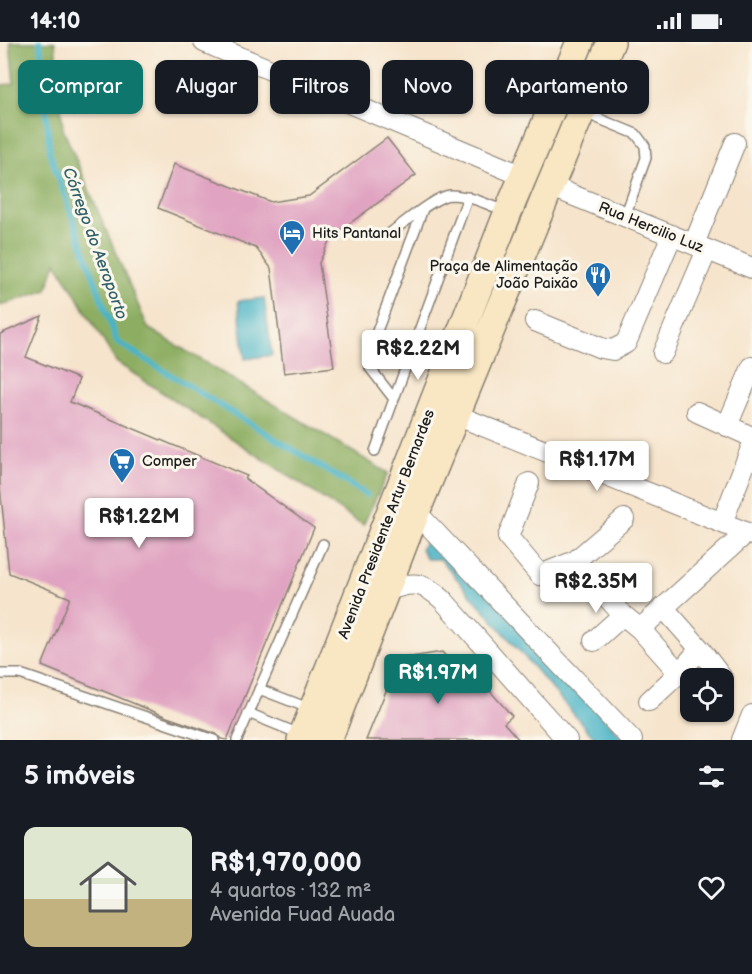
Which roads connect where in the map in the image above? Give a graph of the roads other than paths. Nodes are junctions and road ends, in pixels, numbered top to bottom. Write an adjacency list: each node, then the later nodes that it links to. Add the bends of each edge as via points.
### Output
1 (204, 42): 8 (street)
2 (580, 42): 8 (main road, Avenida Presidente Artur Bernardes)
3 (611, 42): 4 (main road, Avenida Presidente Artur Bernardes)
4 (603, 60)
5 (581, 114): 9 (main road, Avenida Presidente Artur Bernardes)
6 (589, 114): 13 (lane, via 636,134 645,146 646,158)
7 (735, 143): 16 (street)
8 (522, 176): 12 (main road, Avenida Presidente Artur Bernardes)
9 (550, 186): 13 (street, Rua Hercilio Luz); 23 (main road, Avenida Presidente Artur Bernardes)
10 (468, 197): 11 (lane, via 449,195); 12 (lane); 21 (lane)
11 (423, 209): 14 (lane); 21 (lane, via 370,353 370,368)
12 (507, 212): 46 (main road, Avenida Presidente Artur Bernardes)
13 (624, 216): 15 (street, Rua Hercilio Luz)
14 (390, 233)
15 (672, 235): 16 (street, Rua Hercilio Luz); 18 (street, via 626,343 613,350 601,348)
16 (701, 247): 17 (street, Rua Hercilio Luz); 19 (street)
17 (752, 268)
18 (535, 321)
19 (663, 353)
20 (752, 367): 24 (street)
21 (394, 399): 27 (lane)
22 (697, 412): 24 (street)
23 (456, 415): 29 (main road, Avenida Presidente Artur Bernardes); 31 (street)
24 (727, 426): 25 (street)
25 (752, 437)
26 (752, 446): 31 (street)
27 (375, 451)
28 (529, 483): 34 (street, via 507,537 540,575)
29 (416, 512): 35 (main road, Avenida Presidente Artur Bernardes); 53 (street)
30 (624, 519): 34 (street)
31 (722, 523): 32 (street)
32 (749, 534): 36 (street)
33 (323, 544): 44 (lane)
34 (575, 561): 37 (street)
35 (386, 591): 49 (main road, Avenida Presidente Artur Bernardes); 52 (street, via 415,584 431,589)
36 (663, 607): 38 (street); 40 (street)
37 (623, 615): 38 (street); 39 (street)
38 (640, 629): 42 (street)
39 (594, 641)
40 (700, 649): 41 (street); 42 (street)
41 (715, 668)
42 (679, 673): 45 (street)
43 (0, 674): 50 (lane, via 20,674)
44 (259, 689): 46 (lane); 47 (lane)
45 (649, 701)
46 (313, 710): 49 (main road, Avenida Presidente Artur Bernardes)
47 (248, 713): 49 (lane); 51 (lane)
48 (752, 715): 54 (street)
49 (311, 738)
50 (214, 740)
51 (237, 740)
52 (567, 740)
53 (632, 740)
54 (742, 740)

